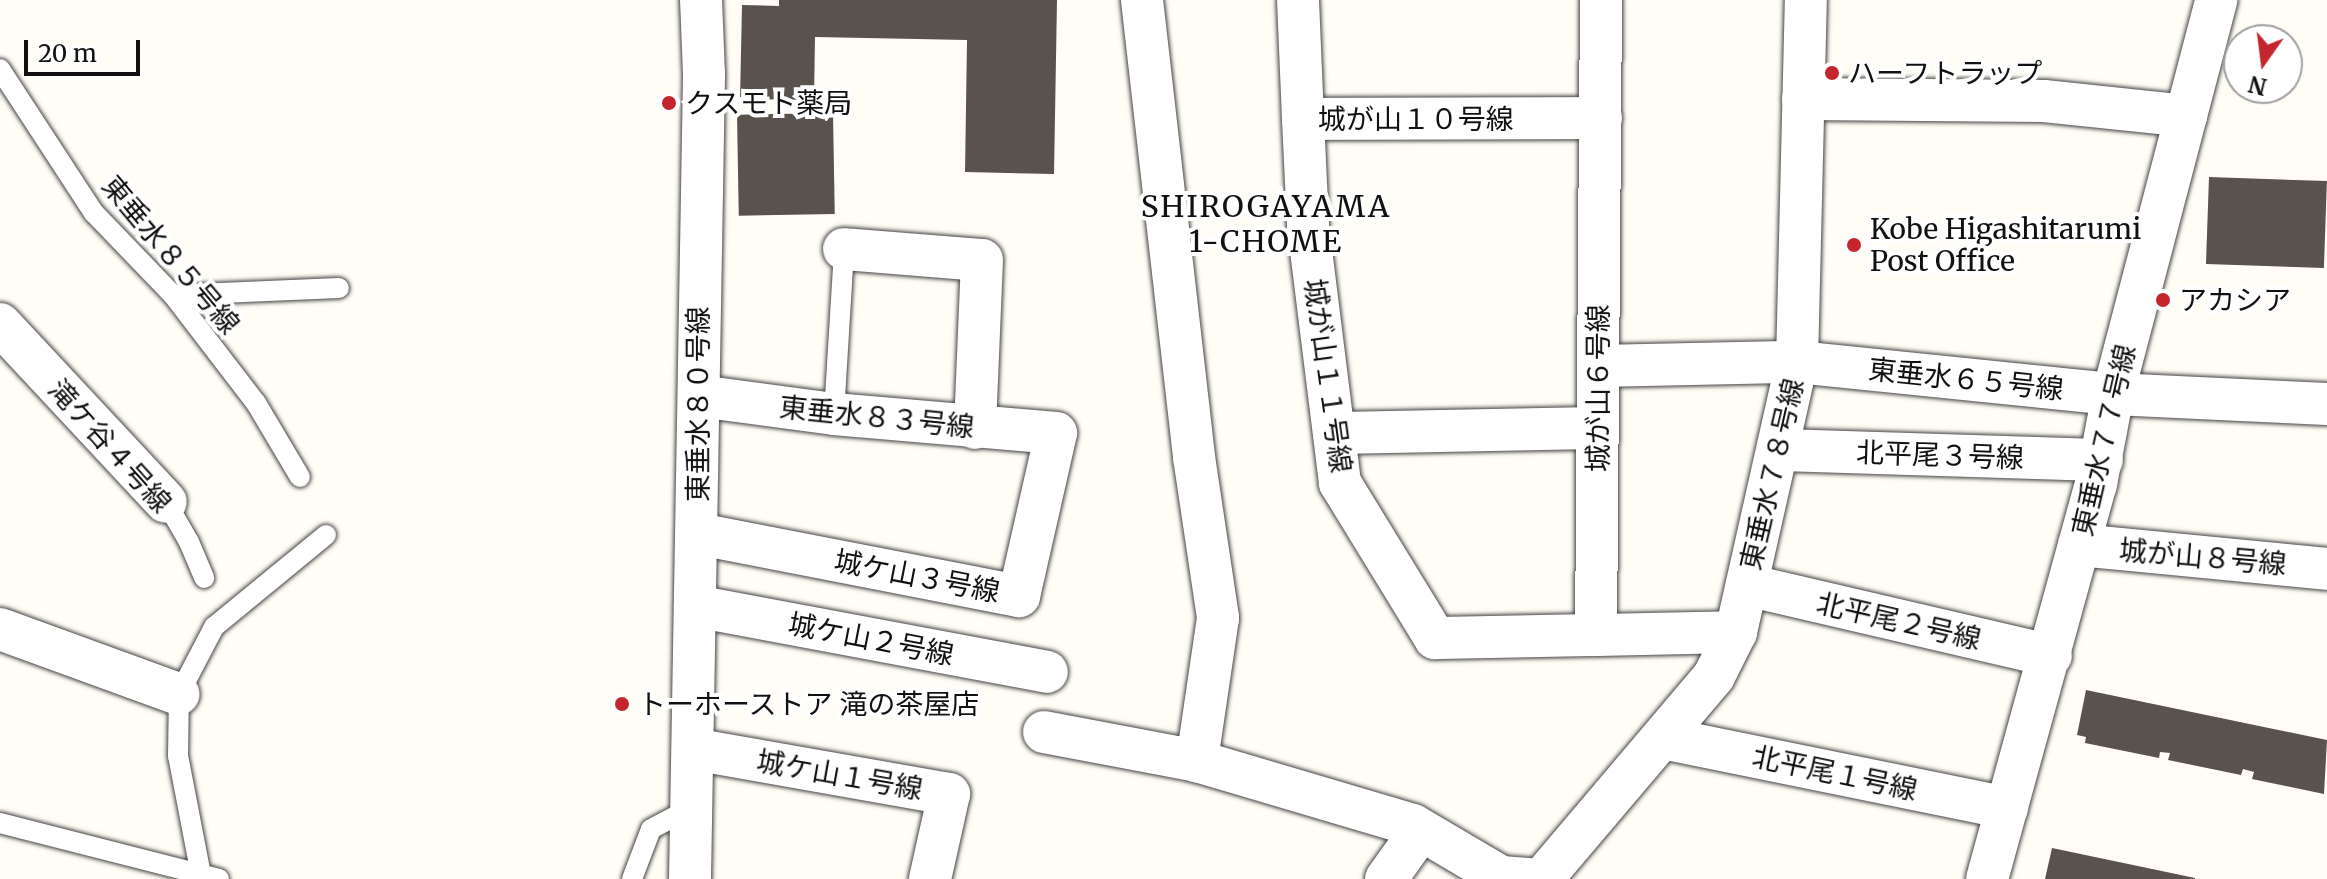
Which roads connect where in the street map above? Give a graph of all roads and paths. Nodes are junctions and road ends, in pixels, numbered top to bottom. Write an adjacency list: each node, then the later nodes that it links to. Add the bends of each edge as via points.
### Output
1 (701, 0): 19 (street, 東垂水８０号線)
2 (1142, 0): 46 (street, via 1194,457 1218,618)
3 (1298, 0): 11 (street, 城が山１０号線)
4 (1601, 0): 10 (street, 城が山６号線)
5 (1806, 0): 8 (street, 東垂水７８号線)
6 (2216, 0): 9 (street, 東垂水７７号線)
7 (0, 69): 14 (lane, 東垂水８５号線, via 94,213)
8 (1803, 99): 9 (street, via 2044,101); 16 (street, 東垂水７８号線)
9 (2186, 116): 18 (street, 東垂水７７号線)
10 (1601, 118): 11 (street, 城が山１０号線); 17 (street, 城が山６号線)
11 (1303, 119): 25 (street, 城が山１１号線, via 1308,226)
12 (844, 249): 21 (lane); 22 (street, via 982,260)
13 (339, 288): 14 (lane)
14 (173, 295): 28 (lane, 東垂水８５号線, via 256,403)
15 (0, 324): 29 (street, 滝ケ谷４号線)
16 (1797, 362): 17 (street, 東垂水６５号線); 18 (street, 東垂水６５号線); 26 (street, 東垂水７８号線)
17 (1598, 366): 23 (street, 城が山６号線)
18 (2113, 394): 20 (street, 東垂水６５号線); 27 (street, 東垂水７７号線)
19 (699, 396): 21 (street, 東垂水８３号線); 30 (street, 東垂水８０号線)
20 (2327, 404)
21 (834, 414): 22 (street, 東垂水８３号線)
22 (975, 428): 24 (street, 東垂水８３号線)
23 (1598, 428): 25 (street); 39 (street, 城が山６号線)
24 (1056, 433): 30 (street, 城ケ山３号線, via 1019,596)
25 (1334, 433): 39 (street, 城が山１１号線, via 1340,483 1435,638)
26 (1779, 450): 27 (street, 北平尾３号線); 35 (street, 東垂水７８号線)
27 (2102, 460): 32 (street, 東垂水７７号線)
28 (300, 477)
29 (166, 502): 34 (lane, 滝ケ谷４号線)
30 (699, 534): 36 (street, 東垂水８０号線)
31 (326, 535): 42 (lane, via 214,627)
32 (2079, 545): 33 (street, 城が山８号線); 40 (street, 東垂水７７号線)
33 (2327, 569)
34 (204, 578)
35 (1747, 585): 38 (street, 東垂水７８号線); 40 (street, 北平尾２号線)
36 (695, 606): 41 (street, 城ケ山２号線); 45 (street, 東垂水８０号線)
37 (0, 629): 42 (street)
38 (1736, 632): 39 (street); 44 (street, 東垂水７８号線, via 1714,676)
39 (1596, 635)
40 (2051, 656): 48 (street, 東垂水７７号線)
41 (1047, 672)
42 (179, 694): 51 (lane, via 178,756)
43 (1044, 732): 46 (street)
44 (1663, 738): 48 (street, 北平尾１号線); 57 (street, 東垂水７８号線)
45 (693, 749): 47 (street, 東垂水８０号線); 54 (street, 城ケ山１号線, via 949,794)
46 (1197, 761): 50 (street)
47 (691, 808): 52 (lane, via 651,829); 53 (street, 東垂水８０号線)
48 (2007, 808): 58 (street, 東垂水７７号線)
49 (0, 823): 51 (lane)
50 (1421, 830): 55 (street); 56 (street, via 1501,877)
51 (210, 877)
52 (632, 879)
53 (690, 879)
54 (930, 879)
55 (1386, 879)
56 (1531, 879)
57 (1542, 879)
58 (1987, 879)

